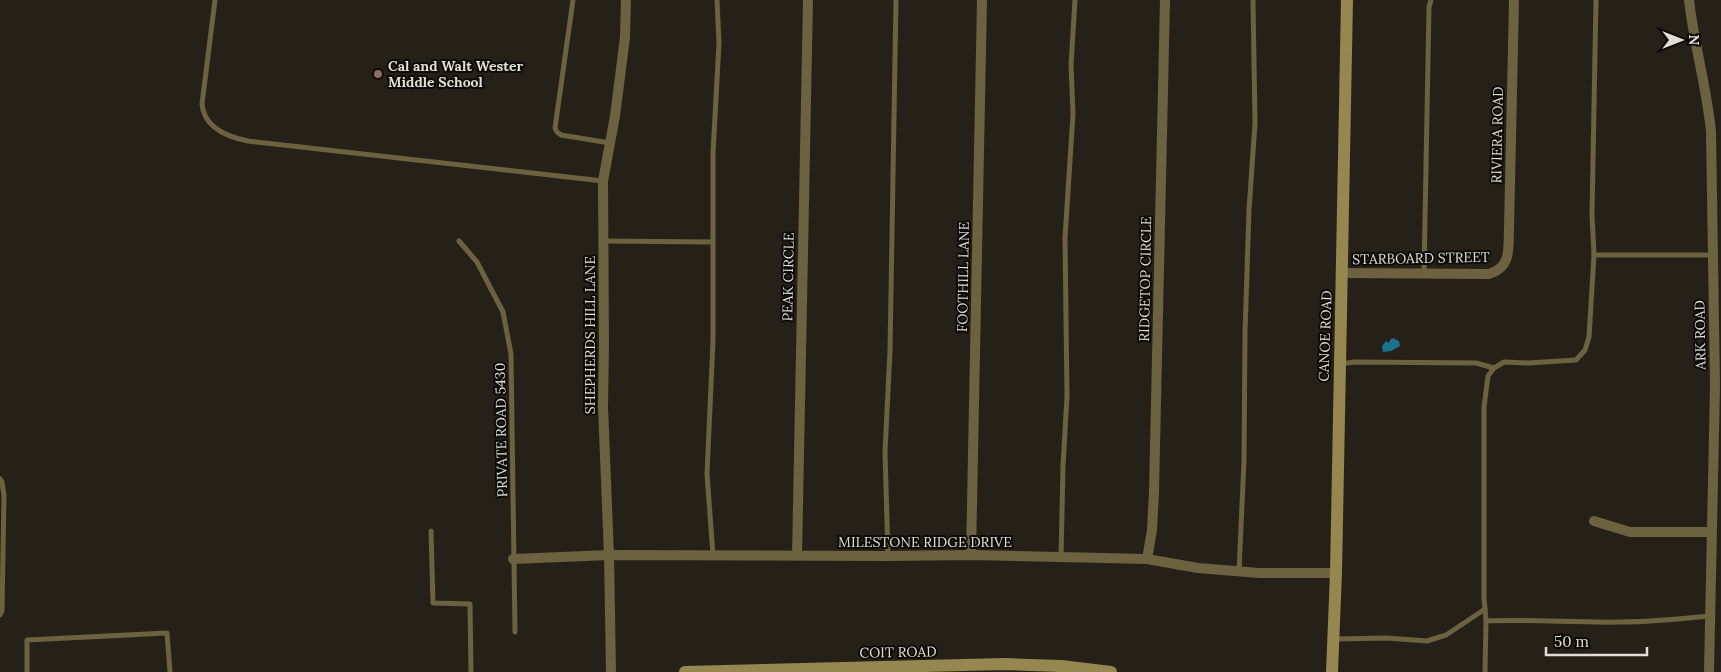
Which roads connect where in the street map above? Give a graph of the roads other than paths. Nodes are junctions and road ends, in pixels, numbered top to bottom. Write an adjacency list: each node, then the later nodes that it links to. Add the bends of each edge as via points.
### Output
1 (215, 0): 17 (lane, via 202,104 209,122 222,133 248,141)
2 (574, 0): 16 (lane, via 555,128 561,135)
3 (626, 0): 16 (street, SHEPHERDS HILL LANE, via 625,37)
4 (717, 0): 20 (lane, via 719,43 712,154)
5 (808, 0): 35 (street, PEAK CIRCLE)
6 (896, 0): 36 (lane, via 890,351 885,452)
7 (982, 0): 33 (street, FOOTHILL LANE)
8 (1075, 0): 38 (lane, via 1071,65 1073,114 1065,238 1067,396)
9 (1165, 0): 39 (street, RIDGETOP CIRCLE, via 1154,492)
10 (1252, 0): 40 (lane, via 1255,123 1248,229)
11 (1347, 0): 24 (street, CANOE ROAD)
12 (1431, 0): 25 (lane)
13 (1514, 0): 23 (street, RIVIERA ROAD, via 1507,259)
14 (1596, 0): 21 (lane)
15 (1688, 0): 22 (street, ARK ROAD, via 1710,123)
16 (610, 143): 17 (street, SHEPHERDS HILL LANE)
17 (603, 181): 19 (street, SHEPHERDS HILL LANE)
18 (459, 241): 37 (lane, PRIVATE ROAD 5430, via 477,262 492,290 503,312 508,335 512,372)
19 (604, 241): 20 (lane); 32 (street, SHEPHERDS HILL LANE, via 603,407)
20 (711, 242): 34 (lane, via 712,341 707,474)
21 (1594, 255): 22 (lane); 27 (lane, via 1589,338 1585,350 1576,360 1504,362)
22 (1713, 255): 31 (street, ARK ROAD, via 1715,385)
23 (1500, 269): 25 (street, STARBOARD STREET, via 1489,274)
24 (1342, 273): 25 (street, STARBOARD STREET); 26 (street, CANOE ROAD)
25 (1424, 273)
26 (1340, 364): 27 (lane, via 1476,363); 41 (street, CANOE ROAD)
27 (1494, 368): 42 (lane, via 1488,376 1484,407)
28 (0, 479): 43 (lane, via 4,496)
29 (1594, 521): 31 (street, via 1630,532)
30 (431, 531): 50 (lane, via 433,603 470,604)
31 (1711, 532): 44 (street, ARK ROAD)
32 (609, 554): 34 (street, MILESTONE RIDGE DRIVE); 37 (street, MILESTONE RIDGE DRIVE); 51 (street, SHEPHERDS HILL LANE)
33 (971, 554): 36 (street, MILESTONE RIDGE DRIVE); 38 (street, MILESTONE RIDGE DRIVE)
34 (712, 555): 35 (street, MILESTONE RIDGE DRIVE)
35 (796, 555): 36 (street, MILESTONE RIDGE DRIVE)
36 (888, 556)
37 (513, 558): 46 (lane, PRIVATE ROAD 5430)
38 (1061, 558): 39 (street, MILESTONE RIDGE DRIVE)
39 (1147, 559): 40 (street, MILESTONE RIDGE DRIVE)
40 (1239, 571): 41 (street, MILESTONE RIDGE DRIVE)
41 (1336, 573): 47 (street, CANOE ROAD)
42 (1485, 609): 45 (lane); 47 (lane, via 1446,635 1427,641)
43 (0, 615)
44 (1710, 616): 45 (lane, via 1620,622); 56 (street, ARK ROAD)
45 (1486, 621): 55 (lane)
46 (515, 632)
47 (1333, 639): 54 (street, CANOE ROAD)
48 (27, 672): 49 (lane, via 27,640 167,633)
49 (170, 672)
50 (471, 672)
51 (611, 672)
52 (685, 672): 53 (street, COIT ROAD, via 1004,664)
53 (1111, 672)
54 (1332, 672)
55 (1485, 672)
56 (1709, 672)

